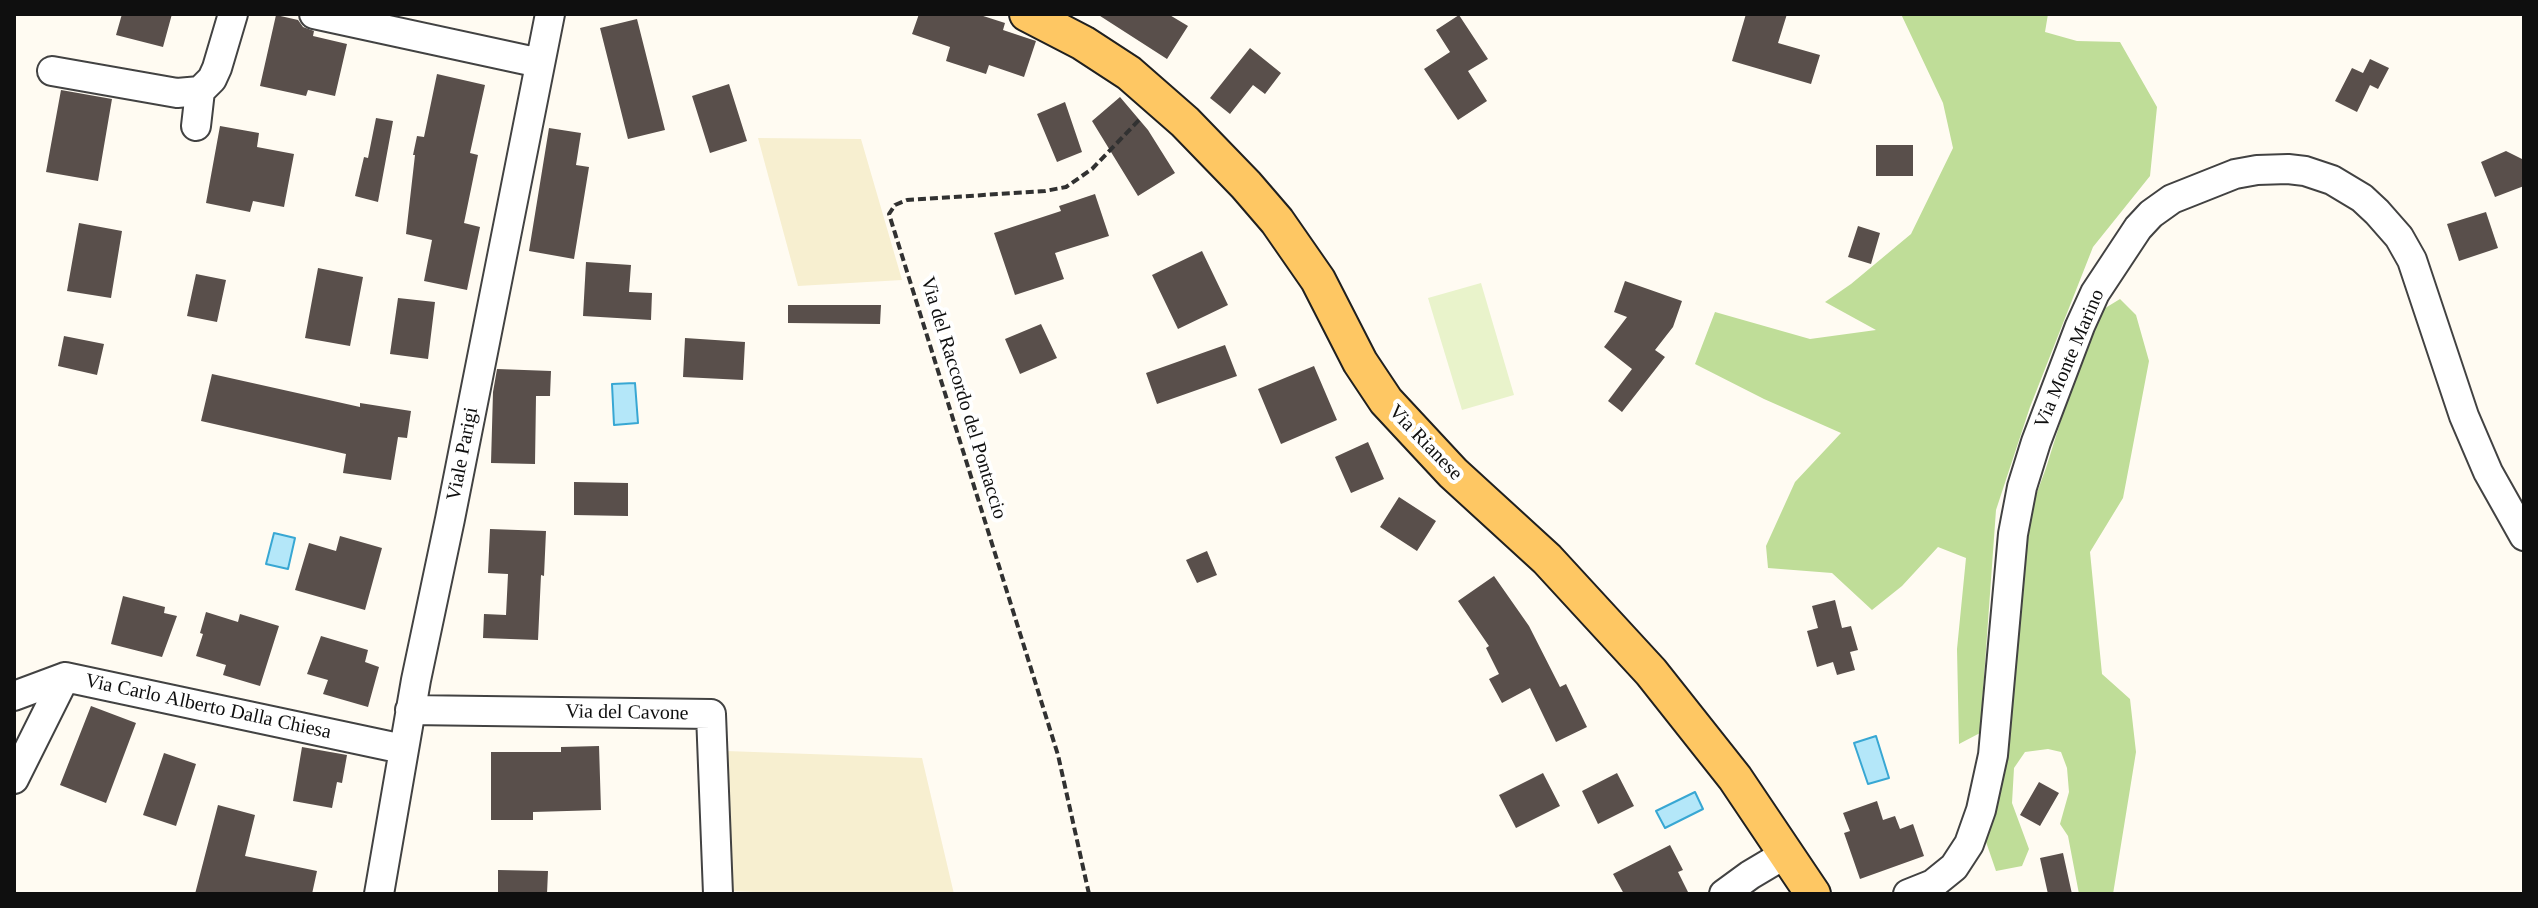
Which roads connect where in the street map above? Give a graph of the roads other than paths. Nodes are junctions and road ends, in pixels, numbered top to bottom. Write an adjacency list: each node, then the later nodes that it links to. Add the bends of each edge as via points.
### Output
1 (233, 14): 7 (street, via 217,68)
2 (314, 14): 5 (street)
3 (550, 14): 5 (street, Viale Parigi)
4 (1027, 14): 15 (main road, Via Rianese, via 1104,55 1160,99 1236,175 1318,280 1386,401 1453,473 1547,559 1651,672)
5 (540, 63): 12 (street, Viale Parigi)
6 (52, 71): 7 (street, via 177,93)
7 (200, 91): 8 (street)
8 (196, 126)
9 (2524, 536): 20 (street, Via Monte Marino, via 2464,416 2412,260 2377,212 2332,180 2288,169 2247,171 2172,199 2138,228 2095,293 2041,428 2015,519 1993,755 1981,810 1954,867 1933,884)
10 (65, 677): 11 (street, Via Carlo Alberto Dalla Chiesa); 13 (street, Via Carlo Alberto Dalla Chiesa); 14 (street)
11 (14, 696)
12 (410, 710): 13 (street, Viale Parigi); 17 (street, Via del Cavone, via 711,714)
13 (403, 749): 16 (street, Viale Parigi)
14 (14, 779)
15 (1787, 853): 18 (street); 19 (main road, Via Rianese)
16 (379, 894)
17 (718, 894)
18 (1724, 894)
19 (1813, 894)
20 (1908, 894)

